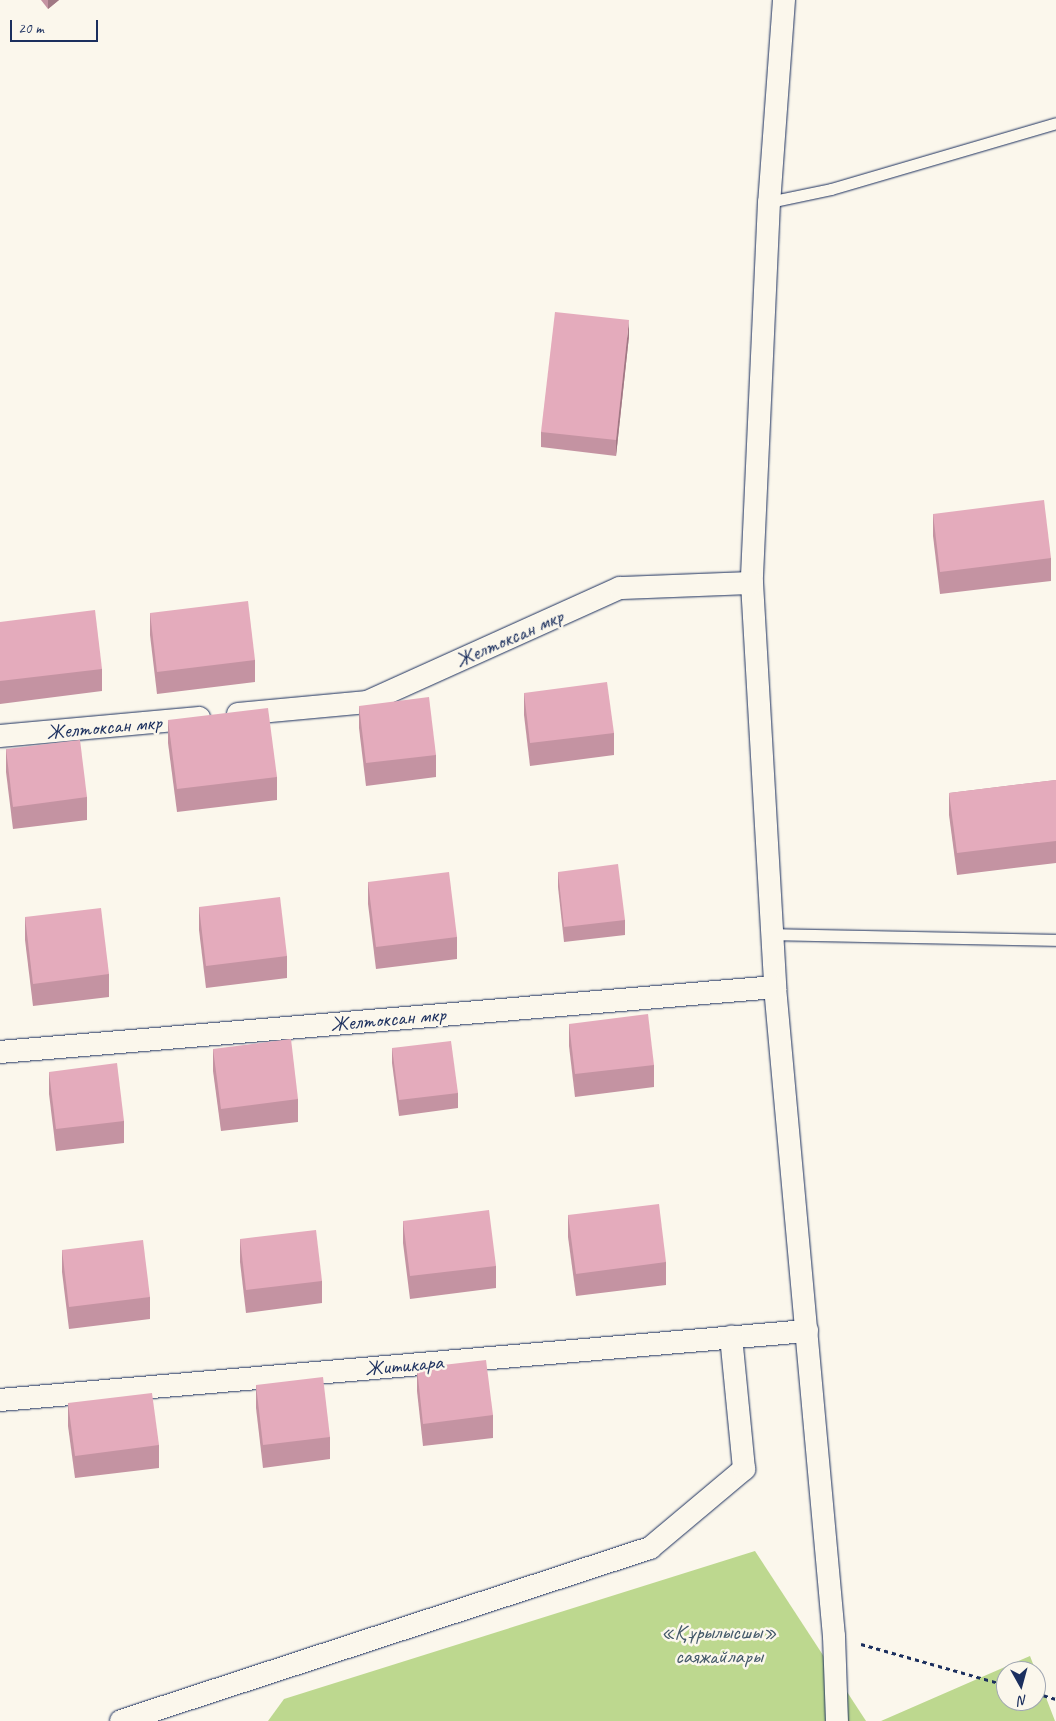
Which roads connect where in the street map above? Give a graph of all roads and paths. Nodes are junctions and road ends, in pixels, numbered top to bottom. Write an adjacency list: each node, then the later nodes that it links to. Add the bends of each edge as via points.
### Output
1 (784, 0): 3 (street)
2 (1056, 124): 3 (lane, via 831,189)
3 (769, 202): 4 (street)
4 (752, 583): 5 (street, Желтоксан мкр, via 620,588 366,702); 6 (street)
5 (0, 736)
6 (772, 934): 7 (lane); 8 (street)
7 (1056, 940)
8 (775, 987): 9 (street, Желтоксан мкр); 10 (street)
9 (0, 1052)
10 (807, 1331): 11 (street, Житикара); 13 (street)
11 (731, 1337): 12 (street, Житикара); 15 (street, via 744,1469 650,1548)
12 (0, 1400)
13 (834, 1636): 14 (path); 16 (street)
14 (996, 1682)
15 (122, 1721)
16 (837, 1721)

